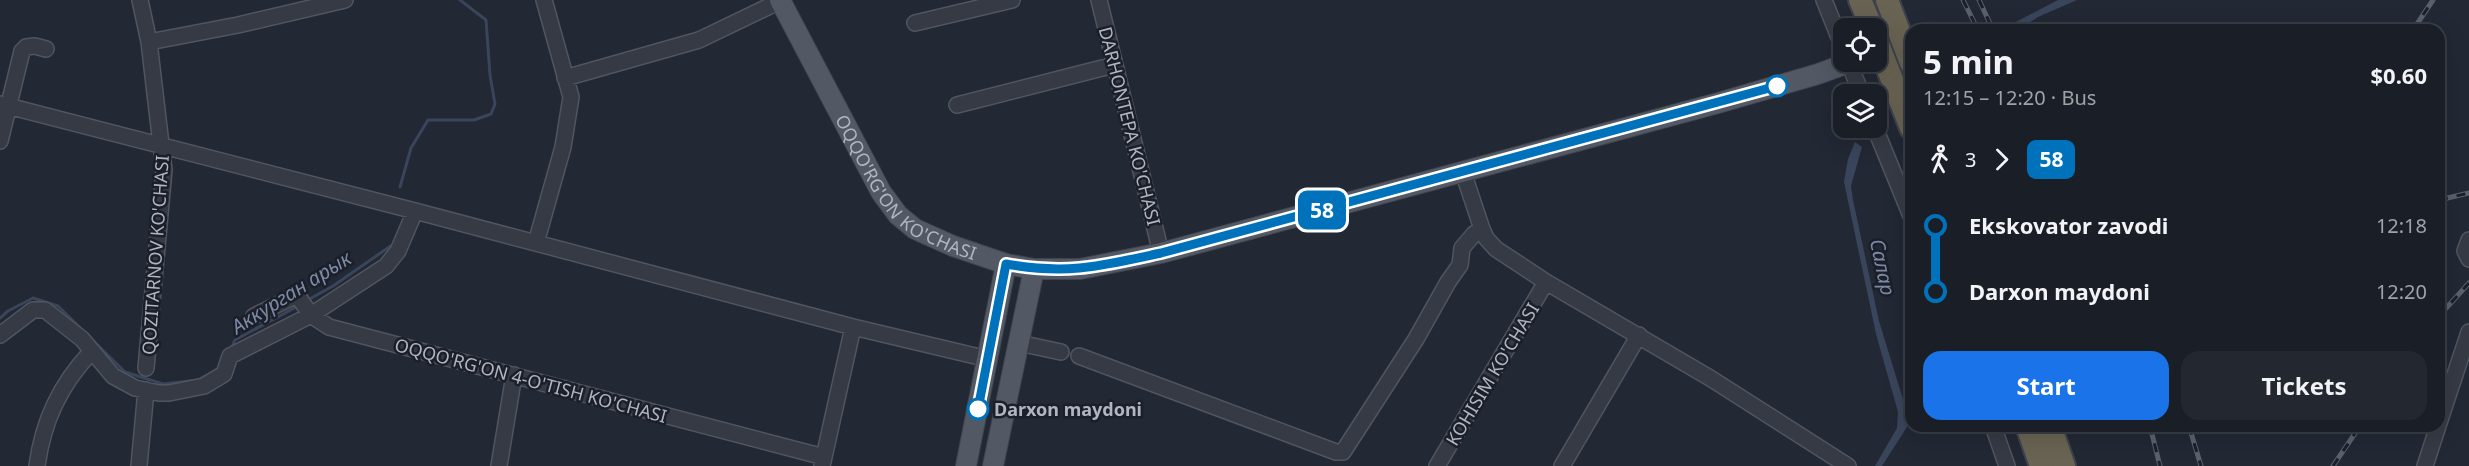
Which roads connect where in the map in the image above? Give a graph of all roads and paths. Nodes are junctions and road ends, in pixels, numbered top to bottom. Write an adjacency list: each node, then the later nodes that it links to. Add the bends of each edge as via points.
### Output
1 (140, 0): 13 (street, QOZITARNOV KO'CHASI)
2 (345, 0): 13 (street)
3 (544, 0): 21 (street)
4 (1012, 0): 12 (street)
5 (1099, 0): 18 (street, DARHONTEPA KO'CHASI)
6 (1824, 0): 11 (street)
7 (1860, 0): 10 (highway)
8 (1887, 0): 14 (highway)
9 (780, 1): 21 (street, via 699,40); 36 (main road, OQQO'RG'ON KO'CHASI, via 881,192 898,215 921,232)
10 (1868, 18)
11 (1833, 22)
12 (915, 23)
13 (148, 42): 27 (street, QOZITARNOV KO'CHASI)
14 (1905, 46)
15 (46, 49): 22 (street, via 35,46 22,51)
16 (1887, 50): 17 (main road)
17 (1905, 53)
18 (1114, 65): 23 (street); 34 (street, DARHONTEPA KO'CHASI)
19 (1833, 68): 28 (main road)
20 (1887, 70): 24 (highway)
21 (565, 78): 33 (street, via 571,97 569,116)
22 (4, 105): 26 (street); 27 (street)
23 (957, 105)
24 (1905, 113)
25 (1879, 138): 29 (street)
26 (0, 141)
27 (163, 147): 30 (street); 50 (street, QOZITARNOV KO'CHASI)
28 (1463, 172): 31 (street); 34 (main road)
29 (1905, 201)
30 (415, 211): 33 (street); 39 (street, via 398,251 386,266)
31 (1482, 229): 38 (street, via 1496,249); 48 (street, via 1462,248 1460,265 1343,452)
32 (2469, 240): 35 (street, via 2465,251)
33 (536, 243): 41 (street)
34 (1161, 253): 37 (main road, via 1087,268)
35 (2469, 259)
36 (1006, 264): 37 (main road); 49 (main road, OQQO'RG'ON KO'CHASI)
37 (1034, 269): 45 (main road)
38 (1546, 282): 43 (street); 64 (street, KOHISIM KO'CHASI)
39 (305, 307): 40 (street, via 295,296); 51 (street, OQQO'RG'ON 4-O'TISH KO'CHASI, via 329,327); 52 (street, via 230,356 224,374 204,386 169,393)
40 (254, 316)
41 (853, 327): 49 (street); 58 (street)
42 (2469, 332): 53 (street)
43 (1639, 335): 65 (street); 66 (street)
44 (0, 336): 47 (street, via 33,310 41,309 82,339)
45 (1019, 343): 46 (street); 63 (main road)
46 (1061, 351)
47 (91, 352): 52 (street, via 113,376); 59 (street, via 70,375 56,400 40,440)
48 (1079, 356)
49 (988, 359): 62 (main road, OQQO'RG'ON KO'CHASI)
50 (146, 368)
51 (514, 375): 58 (street, OQQO'RG'ON 4-O'TISH KO'CHASI); 61 (street)
52 (146, 390): 60 (street)
53 (2445, 403)
54 (1995, 432): 67 (street)
55 (2029, 432): 68 (highway)
56 (2052, 432): 69 (highway)
57 (2436, 432): 70 (street)
58 (823, 462)
59 (37, 466)
60 (139, 466)
61 (499, 466)
62 (966, 466)
63 (993, 466)
64 (1437, 466)
65 (1562, 466)
66 (1848, 466)
67 (2007, 466)
68 (2041, 466)
69 (2064, 466)
70 (2425, 466)

